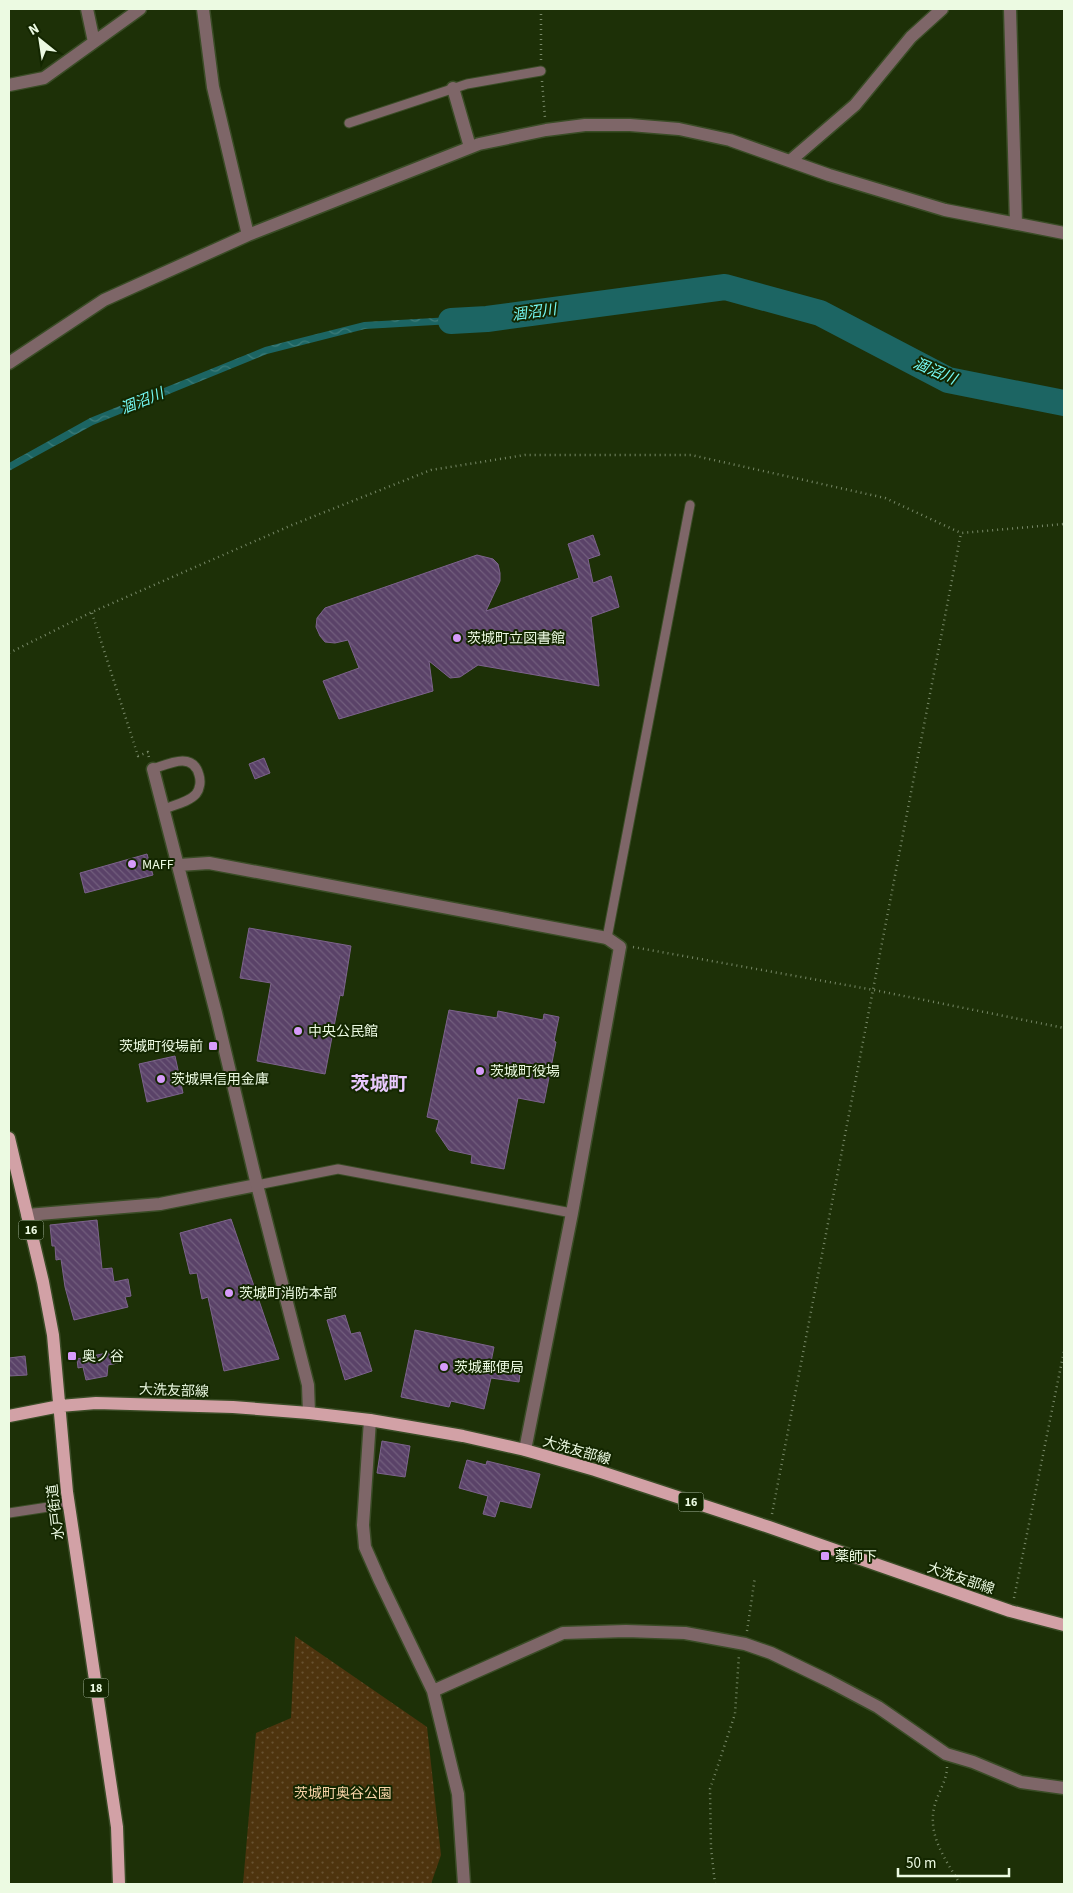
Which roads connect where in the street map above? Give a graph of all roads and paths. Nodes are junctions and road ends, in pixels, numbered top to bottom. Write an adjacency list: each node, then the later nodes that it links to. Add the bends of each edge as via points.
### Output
1 (87, 9): 6 (street)
2 (140, 9): 6 (street)
3 (203, 9): 15 (street, via 213,87)
4 (942, 9): 12 (street, via 912,37 855,105)
5 (1010, 9): 13 (street)
6 (94, 42): 8 (street, via 44,78)
7 (541, 71): 9 (lane)
8 (9, 85)
9 (453, 88): 10 (lane); 11 (street)
10 (349, 123)
11 (470, 147): 12 (street, via 546,130 585,125 630,125 679,129 730,140); 15 (street)
12 (790, 161): 13 (street, via 946,210)
13 (1016, 223): 14 (street)
14 (1064, 233)
15 (248, 234): 16 (street, via 104,300)
16 (9, 363)
17 (690, 506): 25 (lane)
18 (1064, 524): 19 (path)
19 (961, 534): 20 (path, via 885,498 691,456 525,455 432,470 292,525); 27 (path)
20 (92, 612): 21 (path); 22 (path, via 138,756 148,752)
21 (9, 653)
22 (153, 769): 23 (street); 23 (lane, via 180,760 189,761 199,775 197,793)
23 (164, 809): 24 (street)
24 (179, 865): 25 (street, via 209,863); 30 (street)
25 (607, 938): 26 (street)
26 (620, 947): 27 (path, via 636,947); 31 (street)
27 (874, 990): 28 (path); 41 (path)
28 (1064, 1028)
29 (9, 1138): 32 (main road, 水戸街道 / 16)
30 (257, 1184): 31 (lane, via 338,1169); 32 (street, via 160,1204); 35 (street, via 308,1385)
31 (572, 1213): 38 (street)
32 (28, 1215): 34 (main road, 水戸街道 / 16, via 48,1307)
33 (1064, 1351): 43 (path)
34 (60, 1406): 35 (main road, 大洗友部線 / 16, via 131,1403); 36 (main road, 大洗友部線); 39 (main road, 水戸街道 / 18)
35 (309, 1413): 37 (main road, 大洗友部線 / 16)
36 (9, 1416)
37 (370, 1420): 38 (main road, 大洗友部線 / 16); 46 (street, via 363,1525 365,1546)
38 (525, 1450): 41 (main road, 大洗友部線 / 16)
39 (68, 1504): 40 (lane); 49 (main road, 水戸街道 / 18, via 117,1827)
40 (9, 1513)
41 (770, 1528): 43 (main road, 大洗友部線 / 16)
42 (755, 1577): 45 (path)
43 (1010, 1611): 44 (main road, 大洗友部線 / 16)
44 (1064, 1625)
45 (742, 1644): 46 (street, via 685,1633 563,1634); 47 (street, via 771,1653 830,1681 878,1707); 51 (path, via 735,1714 710,1789 711,1848)
46 (434, 1691): 50 (street, via 458,1794)
47 (946, 1754): 48 (street, via 1021,1782); 52 (path, via 948,1770 934,1808 933,1830)
48 (1064, 1788)
49 (119, 1884)
50 (464, 1884)
51 (716, 1884)
52 (960, 1884)

